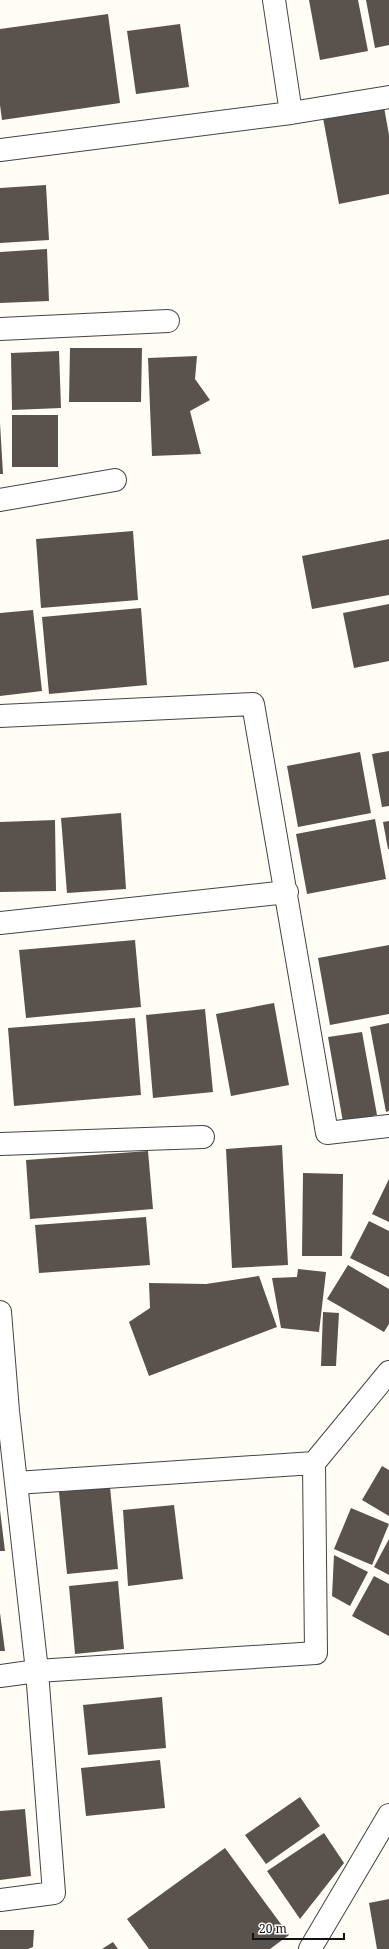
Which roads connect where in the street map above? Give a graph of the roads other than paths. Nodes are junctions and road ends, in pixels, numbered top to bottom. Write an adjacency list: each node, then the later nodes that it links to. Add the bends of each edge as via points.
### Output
1 (274, 0): 3 (street)
2 (389, 97): 3 (street)
3 (291, 113): 4 (street)
4 (0, 150)
5 (168, 321): 6 (street)
6 (0, 329)
7 (115, 480): 8 (street)
8 (0, 500)
9 (0, 716): 10 (street, via 253,704)
10 (286, 892): 11 (street); 12 (street, via 327,1133)
11 (0, 923)
12 (389, 1126)
13 (203, 1137): 14 (street)
14 (0, 1144)
15 (0, 1312): 17 (street)
16 (389, 1372): 18 (street)
17 (4, 1412): 19 (street)
18 (314, 1462): 19 (street); 20 (street, via 316,1653)
19 (16, 1483): 20 (street)
20 (37, 1672): 21 (street); 23 (street, via 54,1893)
21 (0, 1676)
22 (389, 1815): 24 (street)
23 (0, 1900)
24 (310, 1949)

